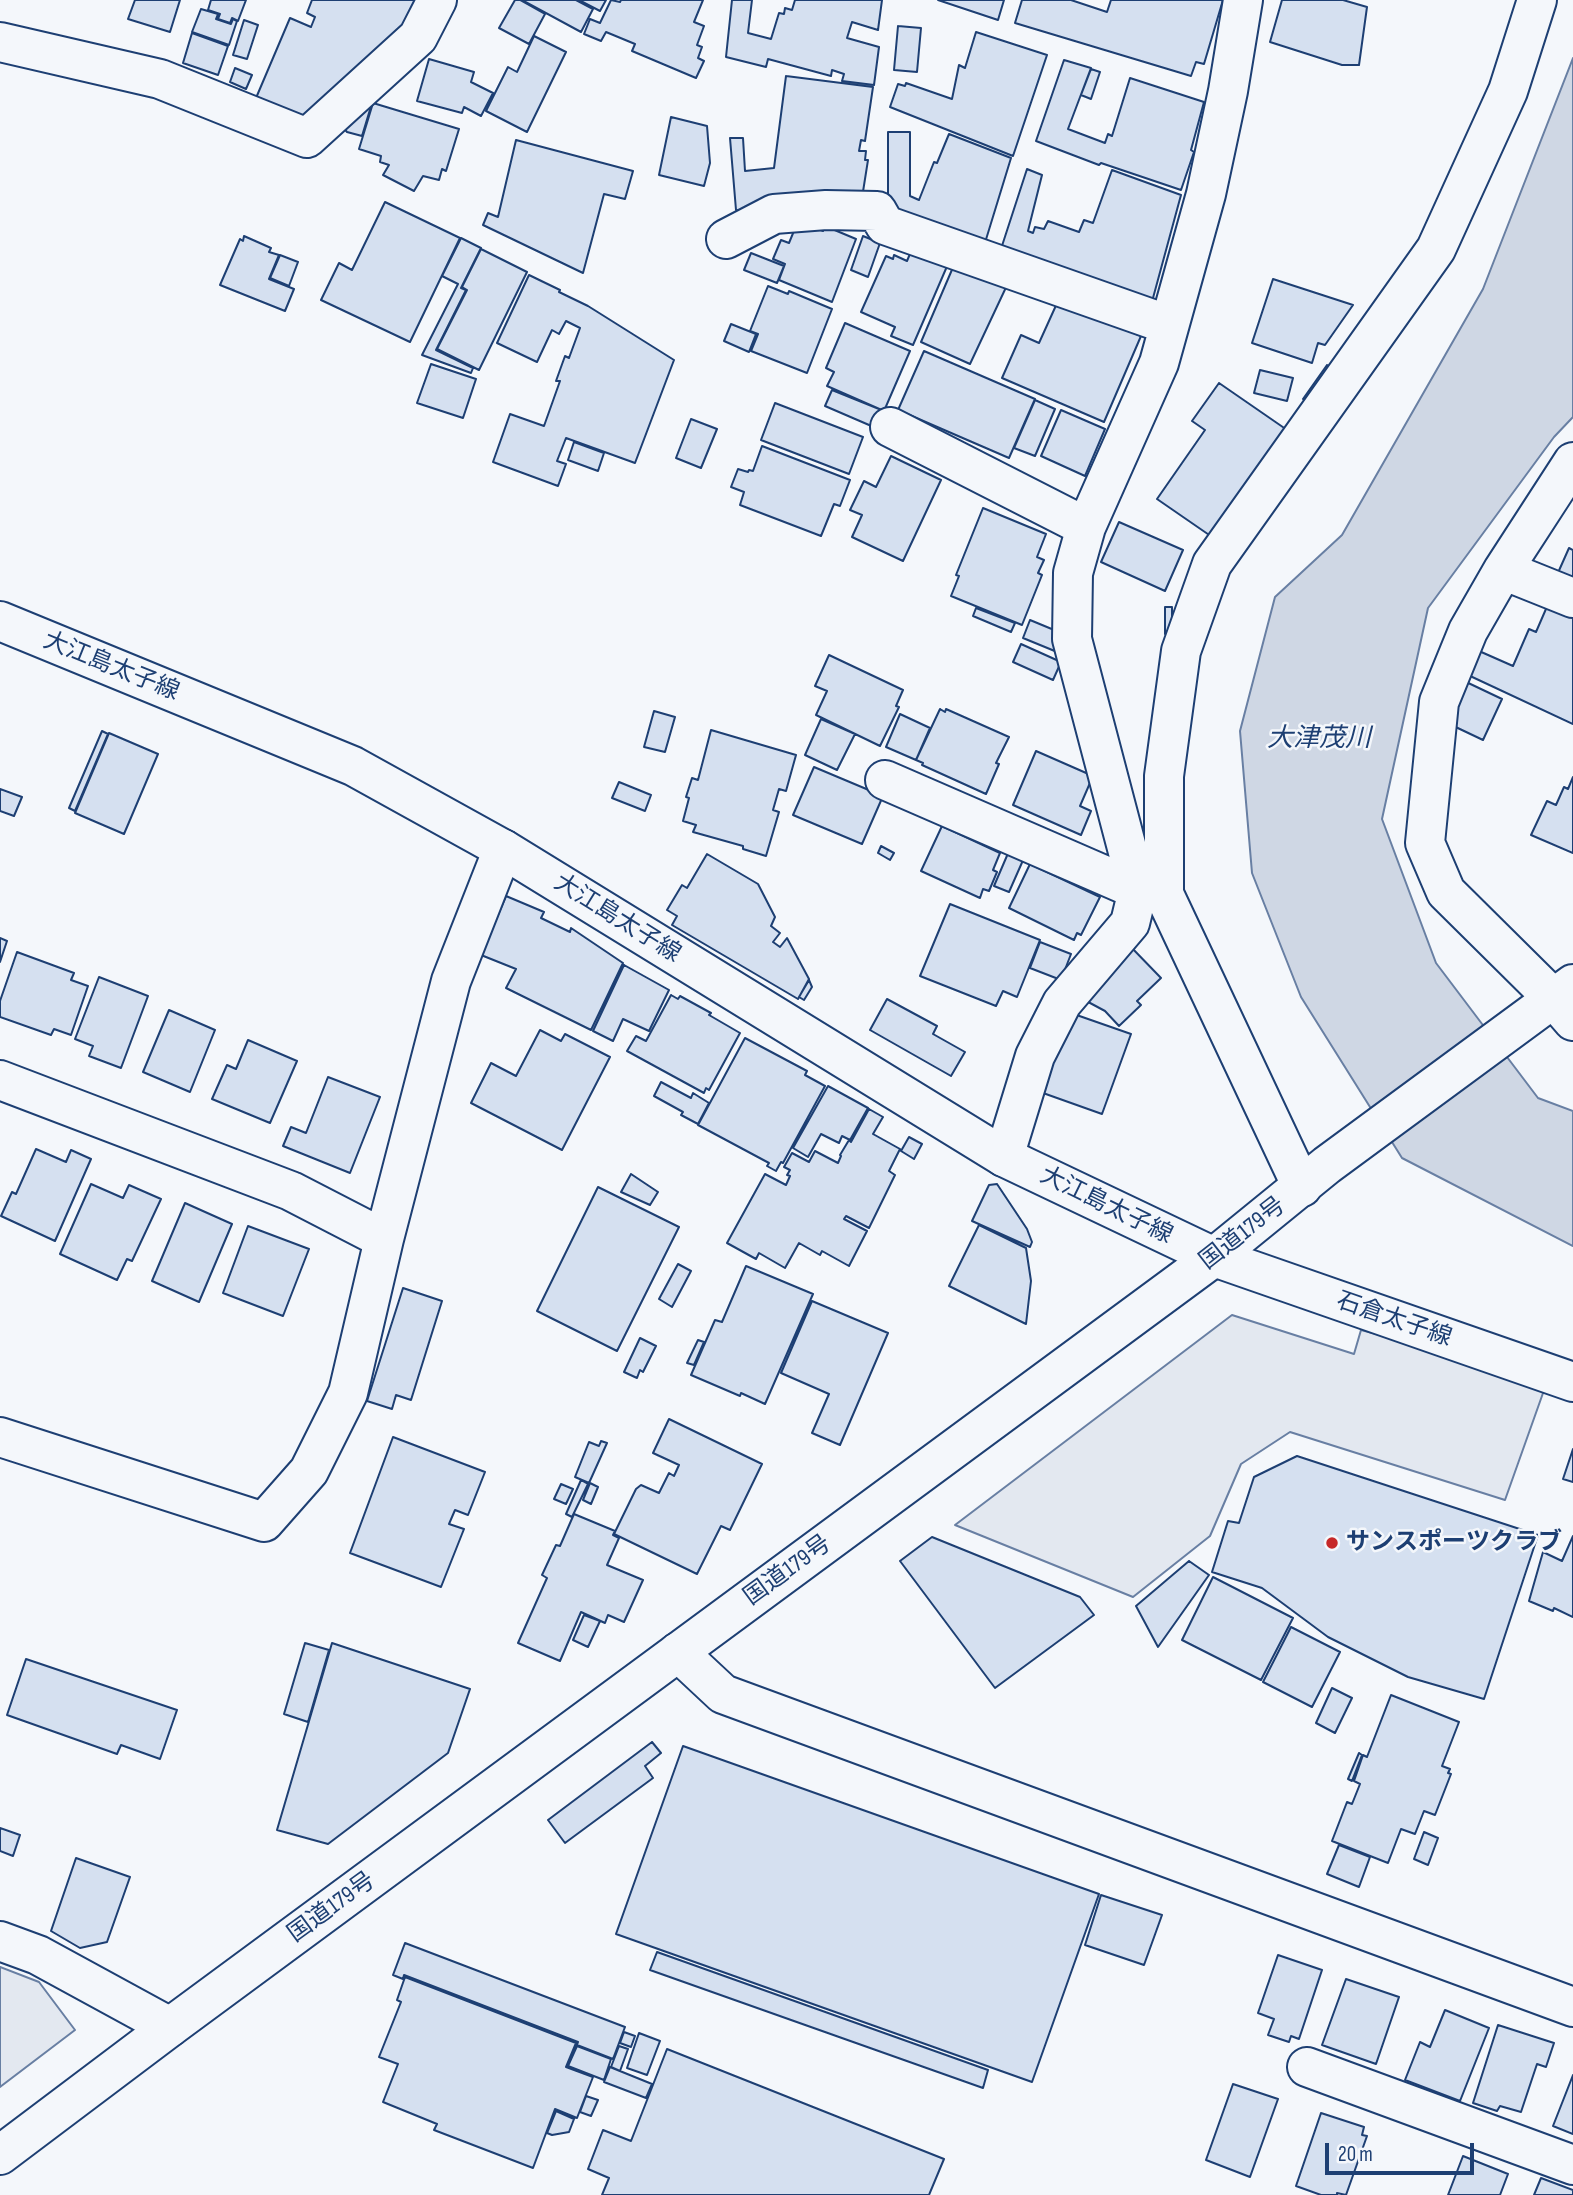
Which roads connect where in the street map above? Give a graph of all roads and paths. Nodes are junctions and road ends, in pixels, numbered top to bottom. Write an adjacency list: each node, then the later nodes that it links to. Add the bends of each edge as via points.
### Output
1 (437, 0): 4 (main road, via 418,37 307,138 160,79)
2 (1243, 0): 6 (main road, via 1206,194)
3 (1537, 0): 15 (main road, via 1508,91 1436,249 1212,564 1181,651)
4 (0, 42)
5 (726, 239): 6 (main road, via 774,214 877,211 885,225)
6 (1169, 325): 9 (main road, via 1159,363)
7 (890, 427): 9 (main road)
8 (1573, 461): 10 (main road)
9 (1086, 527): 15 (main road, via 1073,573 1072,639)
10 (1503, 570): 11 (main road); 16 (main road, via 1468,631 1439,702 1424,843 1446,892)
11 (1573, 598)
12 (0, 621): 14 (main road, 大江島太子線, via 353,766)
13 (885, 780): 15 (main road)
14 (503, 849): 18 (main road, 大江島太子線); 20 (main road, via 451,981)
15 (1151, 892): 18 (main road, via 1062,1003 1035,1056); 19 (main road)
16 (1556, 1006): 19 (main road, 国道179号)
17 (0, 1080): 20 (main road, via 291,1191)
18 (1004, 1157): 21 (main road, 大江島太子線)
19 (1315, 1176): 21 (main road, 国道179号)
20 (384, 1239): 23 (main road, via 348,1394 309,1471 264,1522)
21 (1214, 1257): 22 (main road, 石倉太子線); 24 (main road, 国道179号)
22 (1573, 1382)
23 (0, 1437)
24 (678, 1652): 26 (main road, via 723,1694); 27 (main road, 国道179号)
25 (0, 1941): 27 (main road, via 38,1955)
26 (1573, 2007)
27 (170, 2027): 29 (main road, 国道179号)
28 (1307, 2067): 30 (main road)
29 (0, 2155)
30 (1573, 2165)

